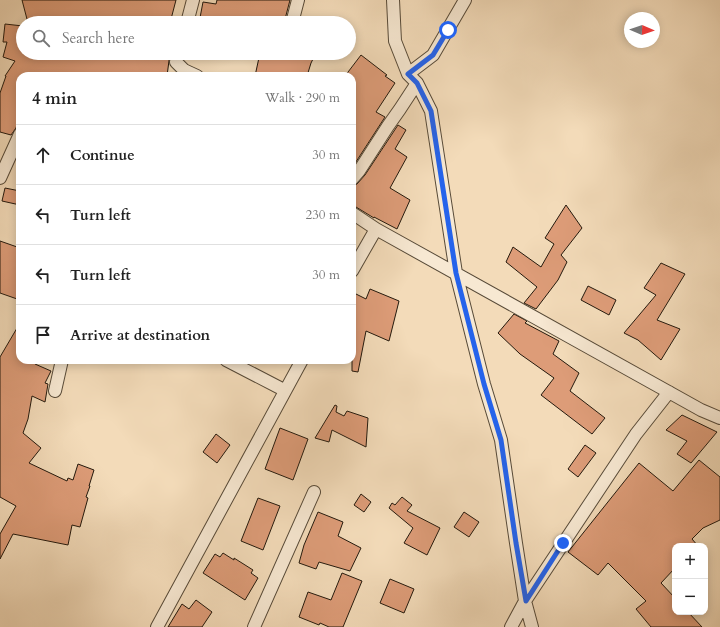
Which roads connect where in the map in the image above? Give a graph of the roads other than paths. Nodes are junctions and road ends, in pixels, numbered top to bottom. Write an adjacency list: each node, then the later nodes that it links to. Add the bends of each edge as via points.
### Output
1 (193, 0): 5 (street)
2 (298, 0): 6 (street)
3 (393, 0): 9 (street, via 395,41)
4 (465, 0): 9 (street, via 433,55)
5 (189, 16)
6 (294, 16)
7 (176, 60): 8 (street)
8 (188, 72)
9 (408, 74): 10 (street)
10 (417, 83): 12 (street); 18 (street, via 431,111)
11 (16, 143): 13 (street)
12 (356, 174)
13 (0, 178)
14 (356, 216): 16 (street)
15 (356, 222): 16 (street)
16 (376, 229): 17 (street); 18 (street)
17 (356, 264)
18 (456, 273): 24 (street); 27 (street, via 501,440)
19 (61, 364): 23 (street)
20 (234, 364): 22 (street)
21 (300, 364): 22 (street)
22 (284, 390): 28 (street)
23 (54, 391)
24 (669, 392): 25 (street); 27 (street, via 636,434)
25 (720, 418)
26 (314, 492): 29 (street)
27 (526, 601): 30 (street); 31 (street)
28 (157, 627)
29 (254, 627)
30 (511, 627)
31 (532, 627)

